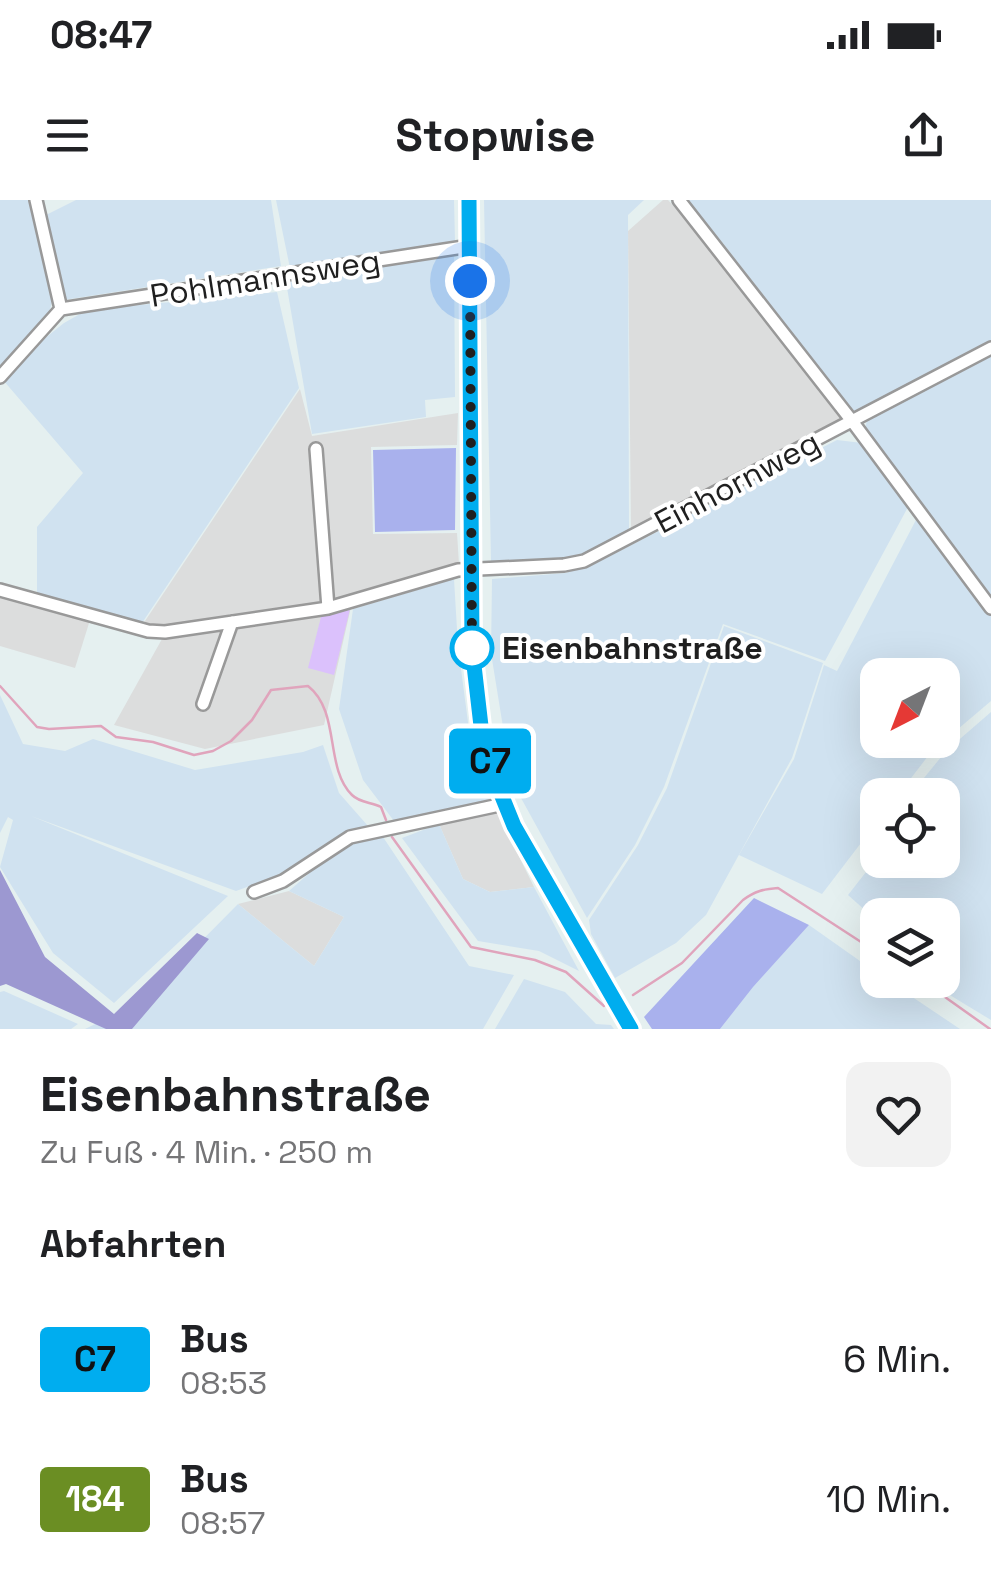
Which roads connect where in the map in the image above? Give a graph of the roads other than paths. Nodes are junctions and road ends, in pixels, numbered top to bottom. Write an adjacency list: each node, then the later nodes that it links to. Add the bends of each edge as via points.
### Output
1 (36, 200): 5 (street)
2 (469, 200): 4 (street)
3 (679, 200): 8 (street)
4 (470, 246): 5 (street, Pohlmannsweg); 10 (street)
5 (61, 309): 7 (street)
6 (991, 348): 8 (street, Einhornweg)
7 (0, 376)
8 (852, 422): 10 (street, Einhornweg, via 584,560); 13 (street)
9 (316, 449): 12 (street)
10 (470, 568): 12 (street); 16 (street, via 476,696)
11 (0, 590): 14 (street, via 148,631)
12 (328, 608): 14 (street)
13 (991, 608)
14 (232, 622): 15 (street)
15 (203, 704)
16 (504, 804): 17 (street, via 350,837 284,881); 18 (street)
17 (254, 892)
18 (631, 1029)

